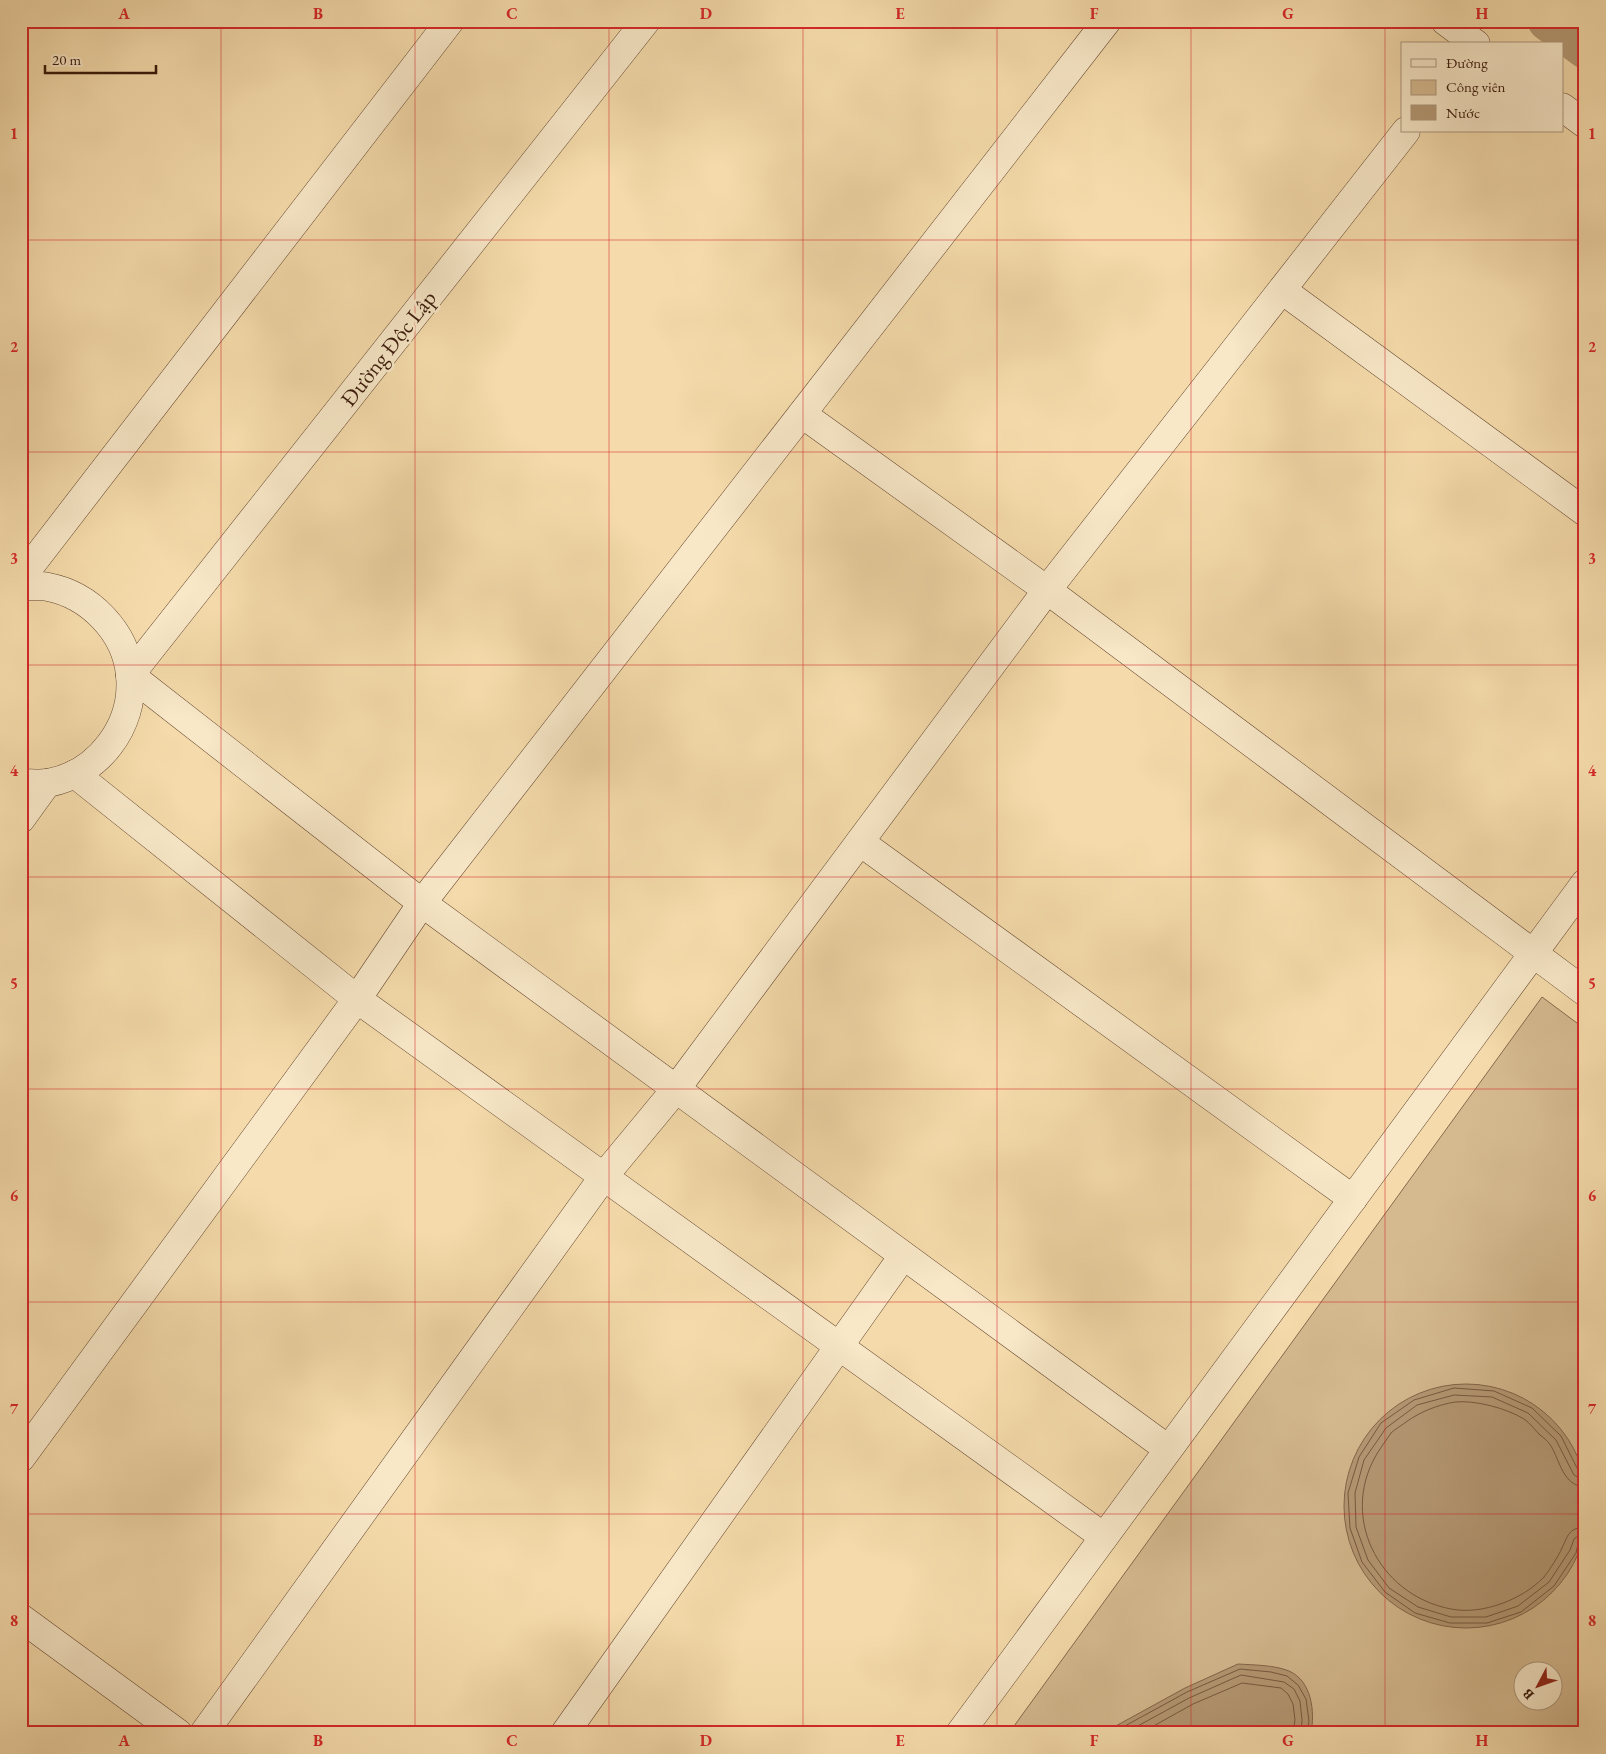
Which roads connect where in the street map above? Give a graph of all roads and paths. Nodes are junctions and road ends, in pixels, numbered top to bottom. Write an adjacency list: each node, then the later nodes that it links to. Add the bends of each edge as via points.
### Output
1 (450, 21): 12 (street)
2 (646, 21): 15 (street, Đường Độc Lập)
3 (1107, 21): 10 (street)
4 (1445, 21): 5 (street)
5 (1472, 42)
6 (1564, 108): 7 (street)
7 (1585, 124)
8 (1405, 132): 9 (street)
9 (1282, 290): 11 (street); 14 (street)
10 (802, 414): 14 (street); 21 (street)
11 (1585, 512)
12 (21, 578)
13 (21, 586): 15 (street, via 48,587 78,597 104,617 122,644)
14 (1047, 590): 19 (street); 22 (street)
15 (130, 675): 16 (street, via 128,705 118,733 100,757); 21 (street)
16 (76, 774): 17 (street); 24 (street)
17 (34, 783): 18 (street)
18 (21, 819)
19 (860, 842): 25 (street); 27 (street)
20 (1585, 883): 22 (street)
21 (422, 904): 24 (street); 25 (street)
22 (1533, 954): 23 (street); 27 (street)
23 (1585, 992)
24 (357, 999): 26 (street); 31 (street)
25 (676, 1090): 26 (street); 28 (street)
26 (604, 1176): 29 (street); 35 (street)
27 (1353, 1199): 30 (street)
28 (903, 1256): 29 (street); 30 (street)
29 (839, 1346): 32 (street); 36 (street)
30 (1168, 1450): 32 (street)
31 (21, 1458)
32 (1104, 1537): 37 (street)
33 (21, 1618): 34 (street)
34 (178, 1733)
35 (204, 1733)
36 (565, 1733)
37 (960, 1733)

